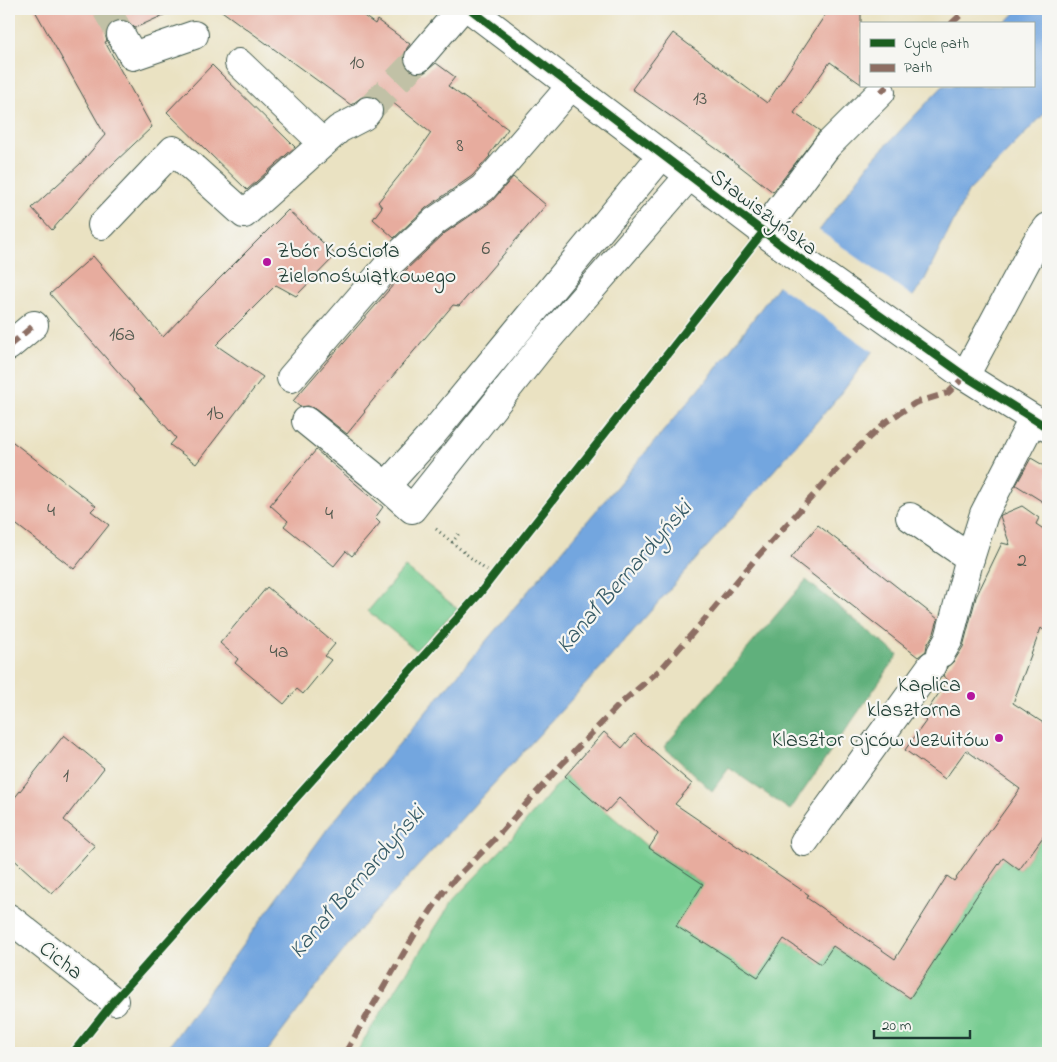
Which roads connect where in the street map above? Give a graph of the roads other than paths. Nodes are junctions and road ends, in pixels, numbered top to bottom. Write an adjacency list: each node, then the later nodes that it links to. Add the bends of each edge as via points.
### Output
1 (476, 11): 4 (street); 6 (street, Stawiszyńska)
2 (121, 35): 3 (street, via 133,56)
3 (194, 35)
4 (419, 58)
5 (239, 63): 9 (street)
6 (571, 86): 10 (street, Stawiszyńska); 18 (street, via 482,188 435,221 392,262)
7 (881, 92): 14 (street, via 827,146)
8 (368, 111): 9 (street)
9 (322, 143): 12 (street, via 244,214 173,150)
10 (662, 155): 11 (street, Stawiszyńska); 21 (street)
11 (689, 176): 14 (street, Stawiszyńska); 21 (street, via 539,349 412,509)
12 (102, 225)
13 (1048, 227): 17 (street, via 1036,243)
14 (767, 235): 17 (street, Stawiszyńska)
15 (34, 325): 16 (street)
16 (9, 346)
17 (966, 376): 20 (street, Stawiszyńska)
18 (291, 378)
19 (306, 421): 21 (street)
20 (1040, 424): 23 (street, via 1011,463 984,514)
21 (386, 486)
22 (910, 517): 23 (street)
23 (970, 558): 24 (street, via 949,639)
24 (804, 842)
25 (9, 918): 26 (street, Cicha)
26 (114, 1001)

